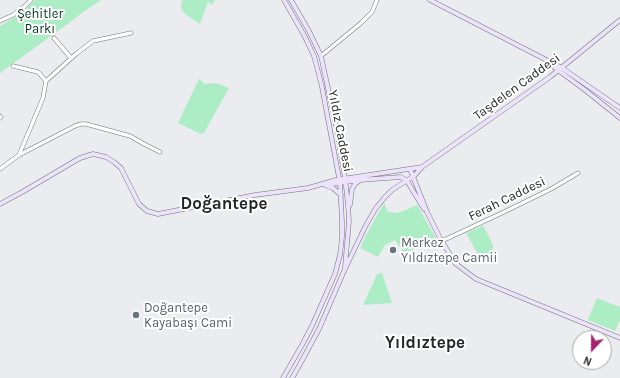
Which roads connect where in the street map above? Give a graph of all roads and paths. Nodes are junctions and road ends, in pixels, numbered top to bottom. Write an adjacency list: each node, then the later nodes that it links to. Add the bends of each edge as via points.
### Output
1 (31, 0): 7 (street, via 13,15)
2 (284, 0): 27 (main road, Yıldız Caddesi, via 314,56)
3 (291, 0): 10 (main road, Yıldız Caddesi, via 310,31)
4 (378, 0): 10 (street, via 372,12 361,23)
5 (430, 0): 13 (main road)
6 (620, 20): 13 (main road, Taşdelen Caddesi)
7 (0, 21)
8 (131, 33): 11 (street, via 92,41)
9 (54, 38): 11 (street)
10 (321, 56): 24 (main road, Yıldız Caddesi)
11 (70, 58): 14 (street)
12 (14, 66): 14 (street, via 38,72)
13 (560, 70): 15 (main road); 16 (main road); 19 (main road, Taşdelen Caddesi)
14 (46, 81): 18 (street, via 43,98)
15 (620, 108)
16 (620, 118)
17 (160, 152): 18 (street, via 130,136 81,124)
18 (19, 155): 20 (street)
19 (422, 166): 21 (main road); 23 (main road)
20 (0, 169)
21 (409, 169): 23 (main road); 24 (main road); 26 (main road, via 404,173)
22 (578, 173): 33 (street, Ferah Caddesi)
23 (414, 176): 26 (main road); 31 (main road)
24 (346, 180): 25 (main road); 27 (main road); 32 (main road, Yıldız Caddesi)
25 (360, 180): 26 (main road, via 398,176); 32 (main road, via 352,189)
26 (406, 180): 31 (main road); 34 (main road, via 378,204)
27 (340, 181): 28 (main road, via 329,181); 29 (main road, Yıldız Caddesi)
28 (321, 185): 29 (main road, via 333,188); 30 (main road, via 158,214 147,211 139,204 121,168 106,157 94,154 80,158)
29 (341, 196): 36 (main road, Yıldız Caddesi, via 342,237 335,274 312,326)
30 (0, 204)
31 (427, 212): 33 (main road)
32 (349, 221): 34 (main road, Yıldız Caddesi)
33 (442, 241): 35 (main road, via 455,263 476,279)
34 (344, 271): 37 (main road, via 319,329)
35 (620, 338)
36 (283, 378)
37 (292, 378)

